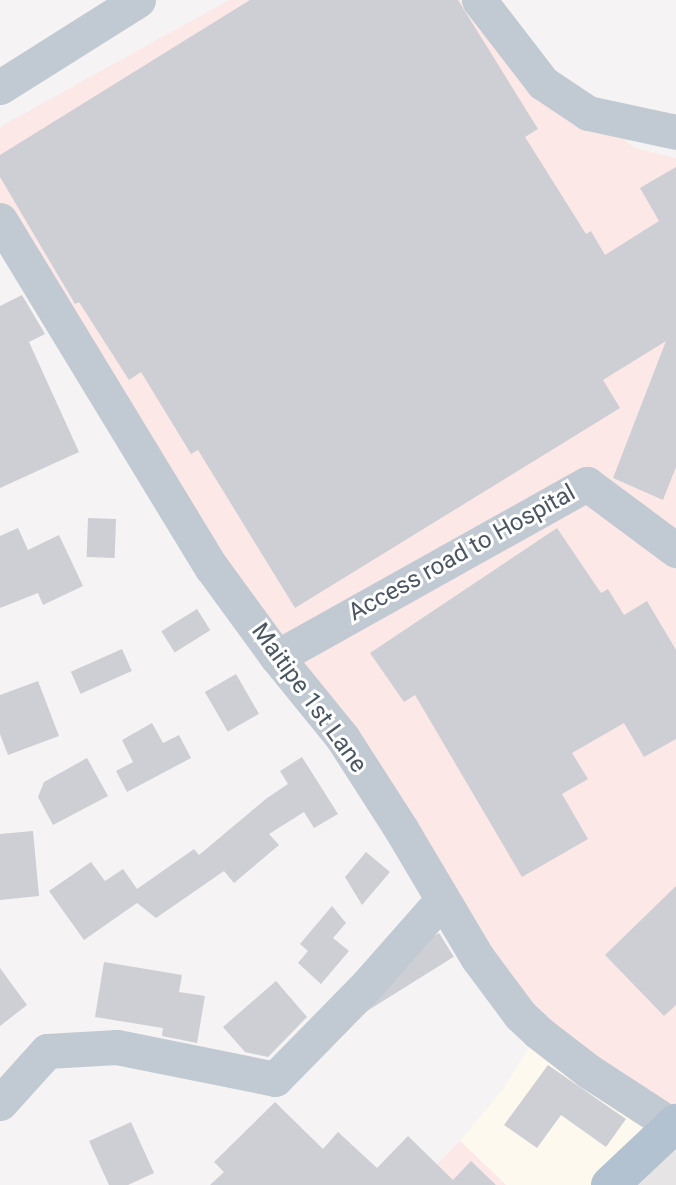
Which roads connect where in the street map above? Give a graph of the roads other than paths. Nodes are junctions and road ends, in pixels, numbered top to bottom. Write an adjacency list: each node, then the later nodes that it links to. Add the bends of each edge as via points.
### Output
1 (138, 0): 3 (street)
2 (479, 0): 4 (street, via 543,83 588,113)
3 (0, 87)
4 (676, 132)
5 (0, 220): 7 (street, Maitipe 1st Lane, via 212,568)
6 (676, 550): 7 (street, Access road to Hospital, via 587,484)
7 (277, 657): 8 (street, Maitipe 1st Lane, via 342,737)
8 (442, 900): 9 (street, via 275,1079 117,1047 47,1051); 10 (street, Maitipe 1st Lane, via 520,1015 590,1072)
9 (0, 1103)
10 (675, 1125): 11 (main road)
11 (610, 1185)

